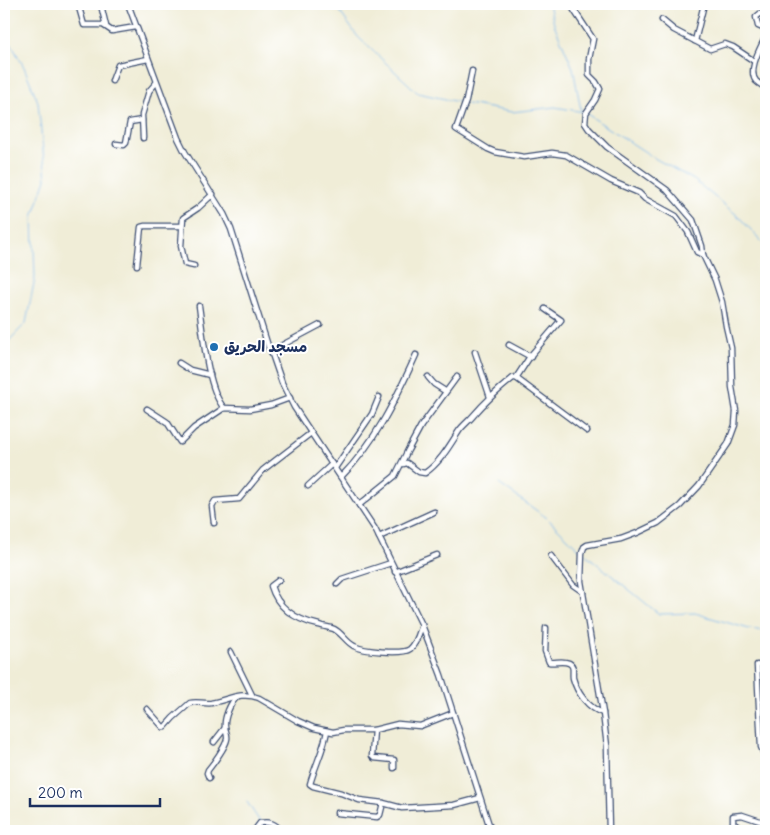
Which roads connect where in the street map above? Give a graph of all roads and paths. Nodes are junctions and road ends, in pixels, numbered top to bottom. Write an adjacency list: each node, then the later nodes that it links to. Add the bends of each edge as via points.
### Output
1 (78, 4): 8 (street, via 84,24)
2 (128, 4): 9 (street)
3 (570, 4): 23 (street, via 593,39 589,75 600,89 586,113 585,122 607,147 667,190 679,203 692,220)
4 (704, 4): 11 (street)
5 (101, 5): 8 (street)
6 (766, 9): 10 (street, via 756,17 756,22)
7 (662, 20): 11 (street)
8 (106, 26): 9 (street, via 112,31)
9 (136, 27): 12 (street)
10 (766, 33): 13 (street)
11 (695, 41): 13 (street, via 710,49 725,44)
12 (148, 59): 15 (street, via 118,65); 16 (street)
13 (754, 61): 17 (street, via 754,76)
14 (472, 71): 23 (street, via 456,129 495,152 524,157 552,153 566,155 676,216)
15 (112, 81)
16 (156, 83): 18 (street, via 149,91); 21 (street, via 185,152)
17 (766, 88)
18 (142, 120): 19 (street); 20 (street, via 130,122 126,143)
19 (143, 138)
20 (116, 144)
21 (213, 194): 22 (street, via 183,218); 30 (street, via 231,229)
22 (182, 226): 24 (street, via 140,227); 25 (street, via 181,246 185,264)
23 (703, 255): 61 (street, via 722,302 731,348 735,425 728,444 699,486 666,518 627,537 584,547)
24 (137, 265)
25 (194, 266)
26 (199, 306): 35 (street)
27 (546, 309): 33 (street, via 561,320)
28 (320, 325): 30 (street)
29 (509, 345): 33 (street)
30 (271, 351): 42 (street)
31 (475, 352): 41 (street)
32 (416, 355): 49 (street, via 389,412 362,454)
33 (531, 357): 38 (street)
34 (180, 363): 35 (street, via 190,370)
35 (210, 375): 43 (street)
36 (428, 377): 39 (street)
37 (457, 377): 39 (street)
38 (516, 378): 41 (street); 45 (street)
39 (445, 391): 47 (street, via 414,438)
40 (379, 397): 48 (street, via 372,414)
41 (490, 397): 47 (street, via 429,471 419,472 407,463)
42 (290, 398): 43 (street, via 250,409); 46 (street)
43 (224, 408): 44 (street, via 194,428 180,442 167,422)
44 (148, 409)
45 (587, 431)
46 (311, 433): 48 (street); 53 (street, via 263,470 239,499 215,501 212,506)
47 (402, 464): 51 (street, via 393,478)
48 (334, 466): 49 (street); 50 (street)
49 (342, 477): 51 (street)
50 (308, 486)
51 (359, 505): 54 (street)
52 (434, 512): 54 (street)
53 (214, 523)
54 (378, 537): 57 (street)
55 (437, 555): 58 (street)
56 (551, 556): 61 (street, via 573,585)
57 (391, 563): 58 (street); 60 (street, via 348,576)
58 (395, 572): 62 (street)
59 (279, 580): 62 (street, via 271,586 286,611 307,622 338,631 355,647 406,651 414,645)
60 (337, 584)
61 (583, 592): 70 (street)
62 (422, 625): 69 (street)
63 (546, 628): 70 (street, via 545,651 549,662 571,664 573,678 584,700)
64 (231, 652): 67 (street)
65 (757, 665): 75 (street, via 761,747)
66 (240, 695): 67 (street); 68 (street, via 208,703 190,703 164,727); 71 (street, via 234,700)
67 (252, 695): 73 (street, via 298,721)
68 (147, 710)
69 (453, 713): 72 (street, via 420,726 398,724); 78 (street)
70 (603, 713): 85 (street, via 608,755)
71 (225, 728): 74 (street); 77 (street, via 227,738 208,770)
72 (374, 730): 73 (street); 76 (street, via 372,756 394,760)
73 (326, 731): 79 (street, via 310,784 359,800)
74 (214, 742)
75 (766, 759)
76 (394, 768)
77 (209, 778)
78 (480, 798): 79 (street, via 454,805 411,808); 84 (street)
79 (383, 803): 80 (street, via 377,817)
80 (337, 812)
81 (766, 823): 86 (street, via 742,814 733,816 733,824)
82 (254, 831): 83 (street, via 260,823 268,822)
83 (282, 831)
84 (491, 831)
85 (609, 831)
86 (744, 831)

